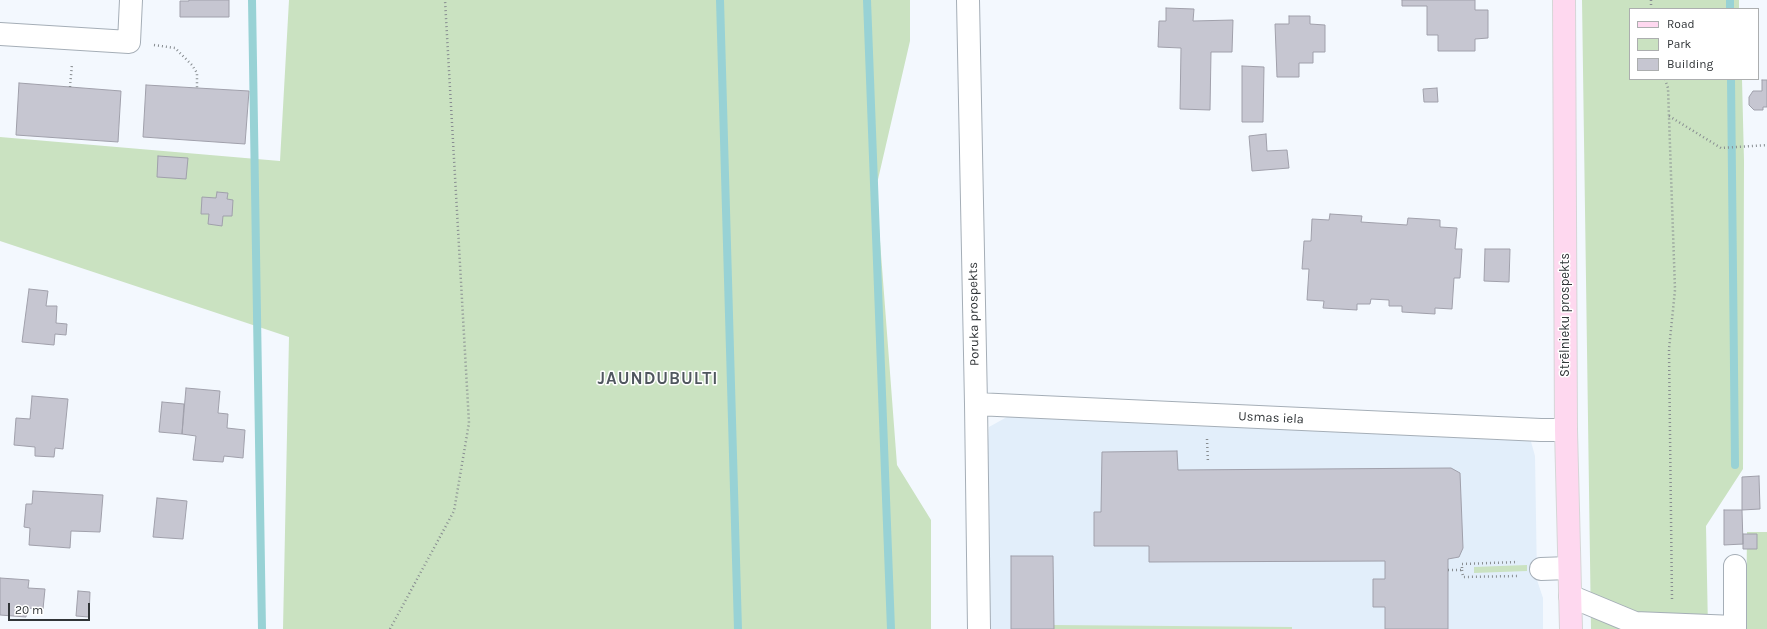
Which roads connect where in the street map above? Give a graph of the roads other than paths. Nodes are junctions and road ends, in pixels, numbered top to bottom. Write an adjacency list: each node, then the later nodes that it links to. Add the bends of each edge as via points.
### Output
1 (131, 0): 4 (street, via 128,42)
2 (968, 0): 5 (street, Poruka prospekts)
3 (1564, 0): 6 (main road, Strēlnieku prospekts)
4 (0, 34)
5 (976, 404): 6 (street, Usmas iela); 12 (street, Poruka prospekts)
6 (1566, 430): 8 (main road, Strēlnieku prospekts)
7 (1735, 566): 11 (street)
8 (1569, 568): 9 (street); 10 (main road, Strēlnieku prospekts)
9 (1541, 569)
10 (1570, 596): 11 (street, via 1634,623); 13 (main road, Strēlnieku prospekts)
11 (1735, 628)
12 (979, 629)
13 (1571, 629)

